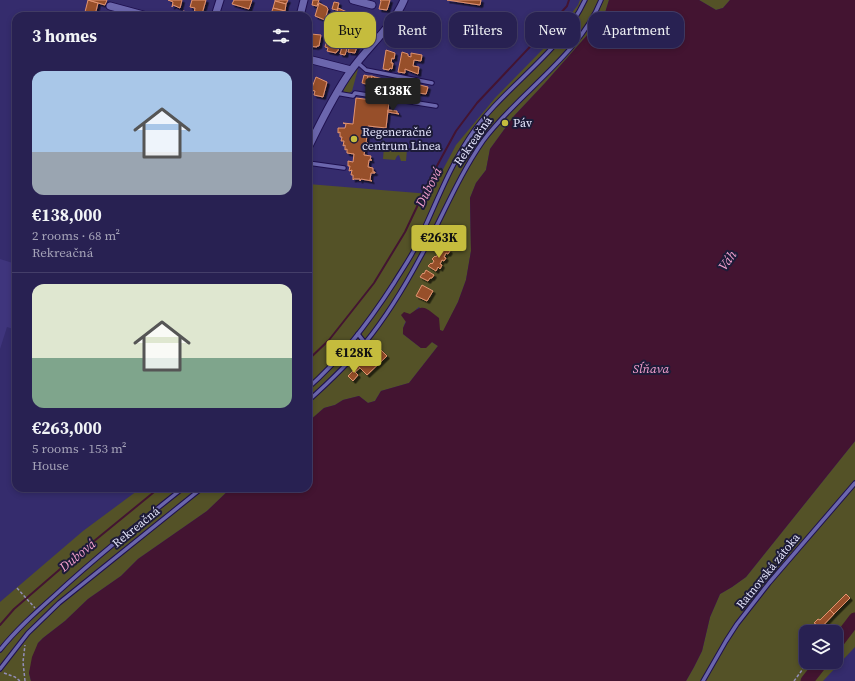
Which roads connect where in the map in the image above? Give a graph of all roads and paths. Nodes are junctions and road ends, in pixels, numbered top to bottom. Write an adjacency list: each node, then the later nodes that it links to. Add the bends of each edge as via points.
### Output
1 (220, 0): 10 (street)
2 (304, 0): 11 (street)
3 (353, 0): 7 (street)
4 (404, 0): 13 (street, via 388,26)
5 (585, 0): 21 (lane, via 569,29 497,104 469,138 412,253 384,299)
6 (601, 0): 22 (lane, Rekreačná, via 588,27 489,133 474,155 398,297)
7 (372, 5)
8 (110, 6): 9 (street)
9 (132, 12)
10 (216, 12)
11 (301, 12)
12 (312, 60): 14 (street)
13 (357, 62): 14 (street); 15 (lane, via 366,70)
14 (351, 70): 16 (street)
15 (432, 83)
16 (335, 93): 17 (lane, via 353,96 355,93); 18 (street)
17 (436, 106)
18 (312, 140)
19 (312, 164): 20 (lane)
20 (344, 168)
21 (358, 334): 22 (lane); 23 (lane, via 329,369)
22 (365, 343): 24 (lane, Rekreačná)
23 (312, 384)
24 (312, 398)
25 (855, 483): 34 (lane, Ratnovská zátoka, via 737,624)
26 (178, 492): 29 (lane)
27 (197, 492): 30 (lane, Rekreačná, via 59,603)
28 (17, 588): 29 (path)
29 (37, 611): 31 (lane)
30 (28, 633): 33 (lane, Rekreačná); 36 (path, via 23,662)
31 (0, 650)
32 (803, 669): 37 (path)
33 (0, 671): 35 (path)
34 (705, 680)
35 (20, 681)
36 (25, 681)
37 (794, 681)

